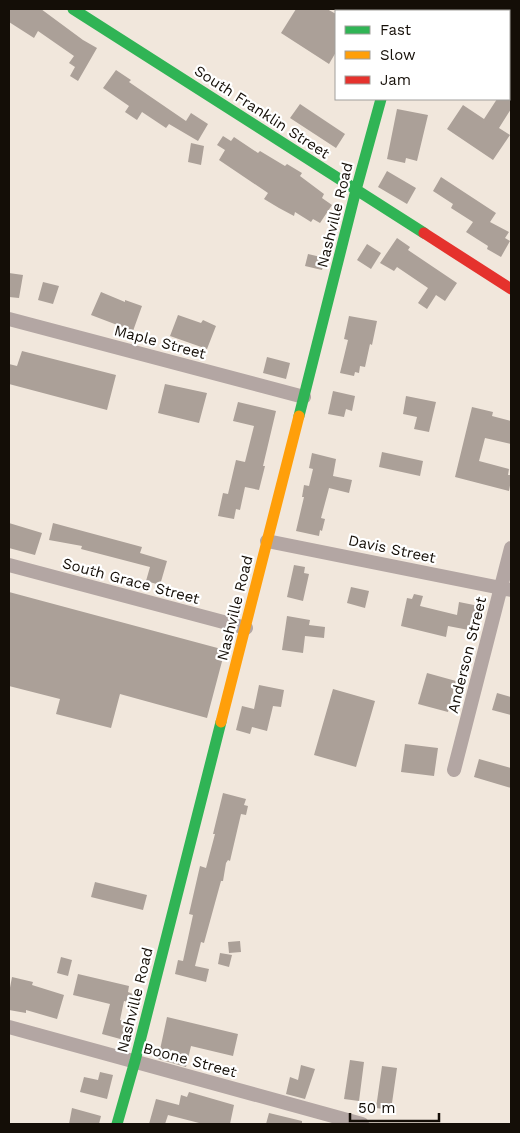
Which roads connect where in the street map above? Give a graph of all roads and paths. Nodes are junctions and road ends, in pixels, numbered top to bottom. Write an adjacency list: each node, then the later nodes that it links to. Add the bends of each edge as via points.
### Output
1 (73, 9): 3 (main road, South Franklin Street)
2 (381, 100): 3 (main road, Nashville Road)
3 (356, 190): 4 (main road, South Franklin Street); 6 (main road, Nashville Road)
4 (511, 289)
5 (9, 319): 6 (street, Maple Street)
6 (304, 397): 7 (main road, Nashville Road)
7 (267, 540): 10 (street, Davis Street); 11 (main road, Nashville Road)
8 (511, 548): 10 (street, Anderson Street)
9 (9, 566): 11 (street, South Grace Street)
10 (506, 589): 12 (street, Anderson Street)
11 (246, 628): 14 (main road, Nashville Road)
12 (454, 770)
13 (9, 1027): 14 (street, Boone Street)
14 (134, 1061): 15 (main road, Nashville Road); 16 (street, Boone Street)
15 (117, 1124)
16 (362, 1124)

